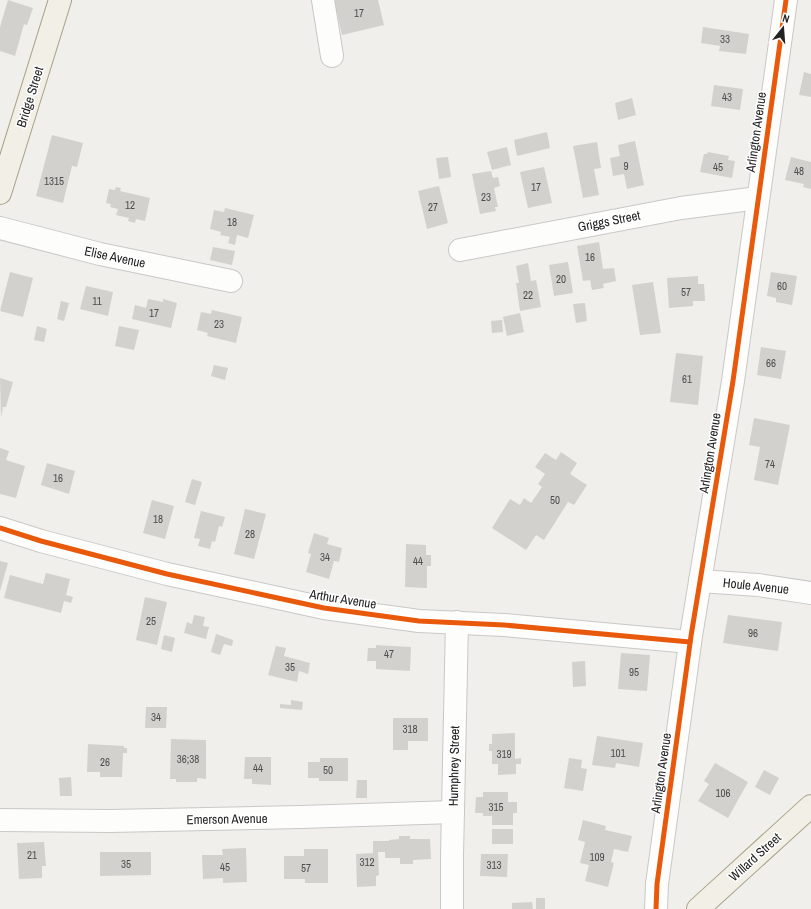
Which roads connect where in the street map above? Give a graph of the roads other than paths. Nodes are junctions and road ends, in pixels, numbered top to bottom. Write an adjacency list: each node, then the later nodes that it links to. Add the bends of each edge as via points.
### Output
1 (60, 0): 5 (main road, Bridge Street)
2 (323, 0): 4 (street)
3 (786, 0): 6 (street, Arlington Avenue)
4 (332, 56)
5 (0, 193)
6 (758, 198): 8 (street, Griggs Street, via 681,208); 11 (street, Arlington Avenue, via 733,381)
7 (0, 228): 9 (street, Elise Avenue, via 100,254)
8 (460, 250)
9 (231, 281)
10 (0, 528): 13 (street, Arthur Avenue, via 167,574 324,608 419,621)
11 (700, 581): 12 (street, Houle Avenue, via 758,585); 14 (street, Arlington Avenue)
12 (811, 593)
13 (457, 622): 14 (street, Arthur Avenue); 16 (street, Humphrey Street)
14 (690, 642): 19 (street, Arlington Avenue, via 657,884)
15 (811, 806): 20 (main road, Willard Street)
16 (453, 812): 17 (street, Emerson Avenue, via 118,821); 18 (street, Humphrey Street)
17 (0, 820)
18 (452, 909)
19 (656, 909)
20 (698, 909)

